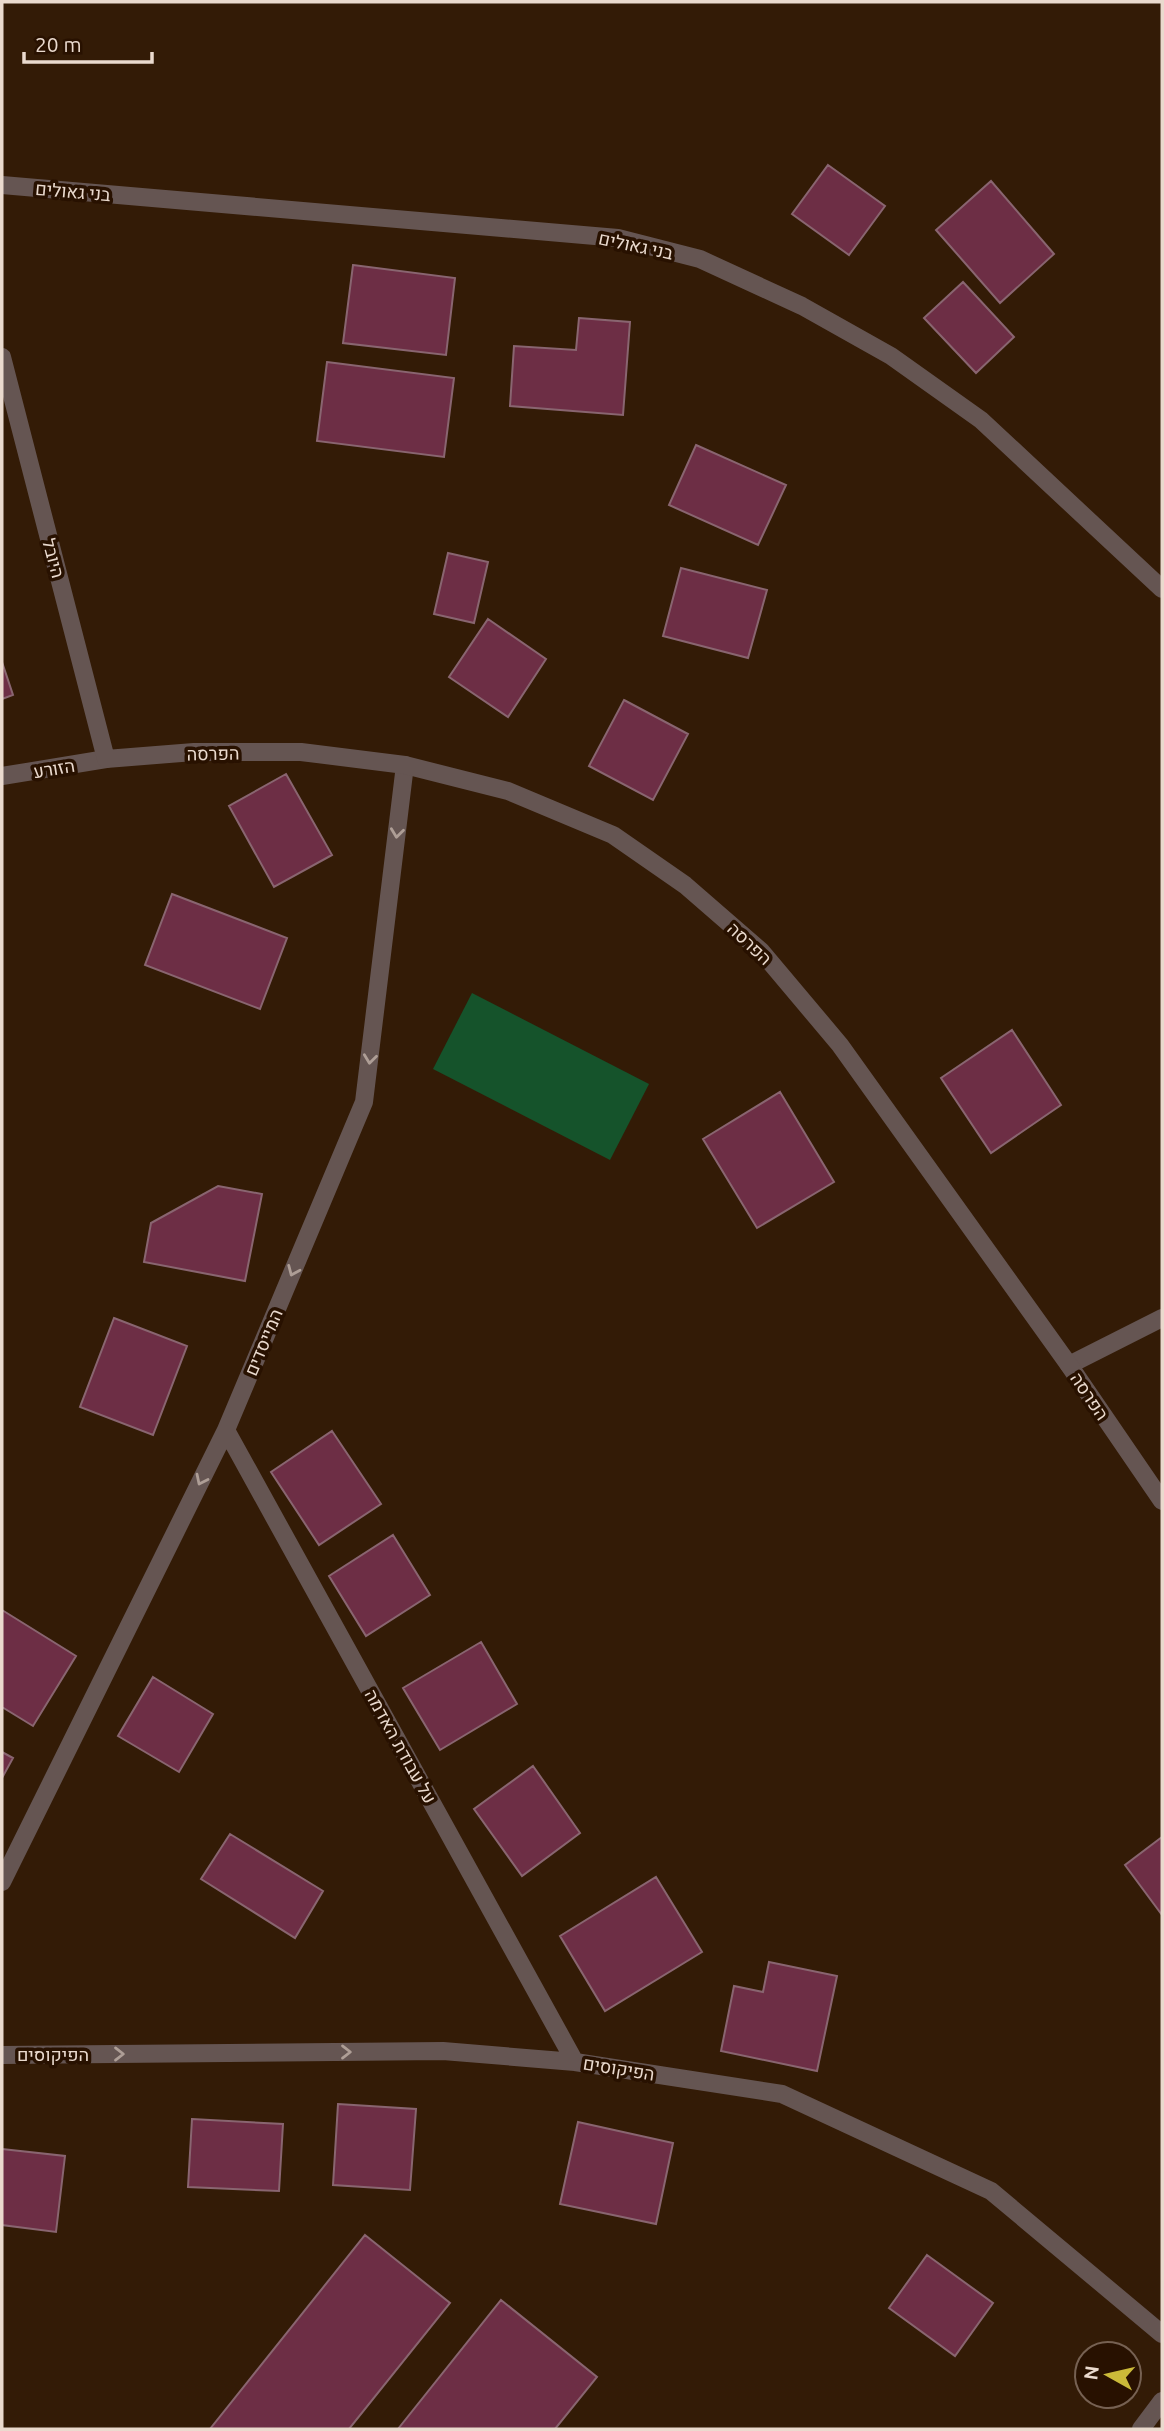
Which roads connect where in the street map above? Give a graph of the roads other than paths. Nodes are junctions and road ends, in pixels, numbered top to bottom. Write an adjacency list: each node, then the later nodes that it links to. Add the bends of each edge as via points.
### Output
1 (2, 185): 3 (street, בני גאולים, via 618,238 700,259 802,306 891,356 981,420)
2 (2, 358): 4 (street, היובל)
3 (1162, 589)
4 (106, 759): 5 (street, הפרסה, via 194,752 301,752); 6 (street, הזורע)
5 (405, 765): 8 (street, הפרסה, via 508,791 613,835 685,886 761,950 840,1045); 9 (street, המייסדים, one-way to 9, via 365,1102)
6 (2, 776)
7 (1162, 1318): 8 (street)
8 (1069, 1364): 10 (street, הפרסה)
9 (226, 1430): 11 (street, המייסדים, one-way to 11); 13 (street, על עבודת האדמה)
10 (1162, 1501)
11 (2, 1882)
12 (2, 2055): 13 (street, הפיקוסים, one-way to 13, via 443,2051)
13 (575, 2062): 14 (street, הפיקוסים, via 794,2099 990,2190)
14 (1162, 2334)
15 (1162, 2401): 16 (street)
16 (1141, 2429)

